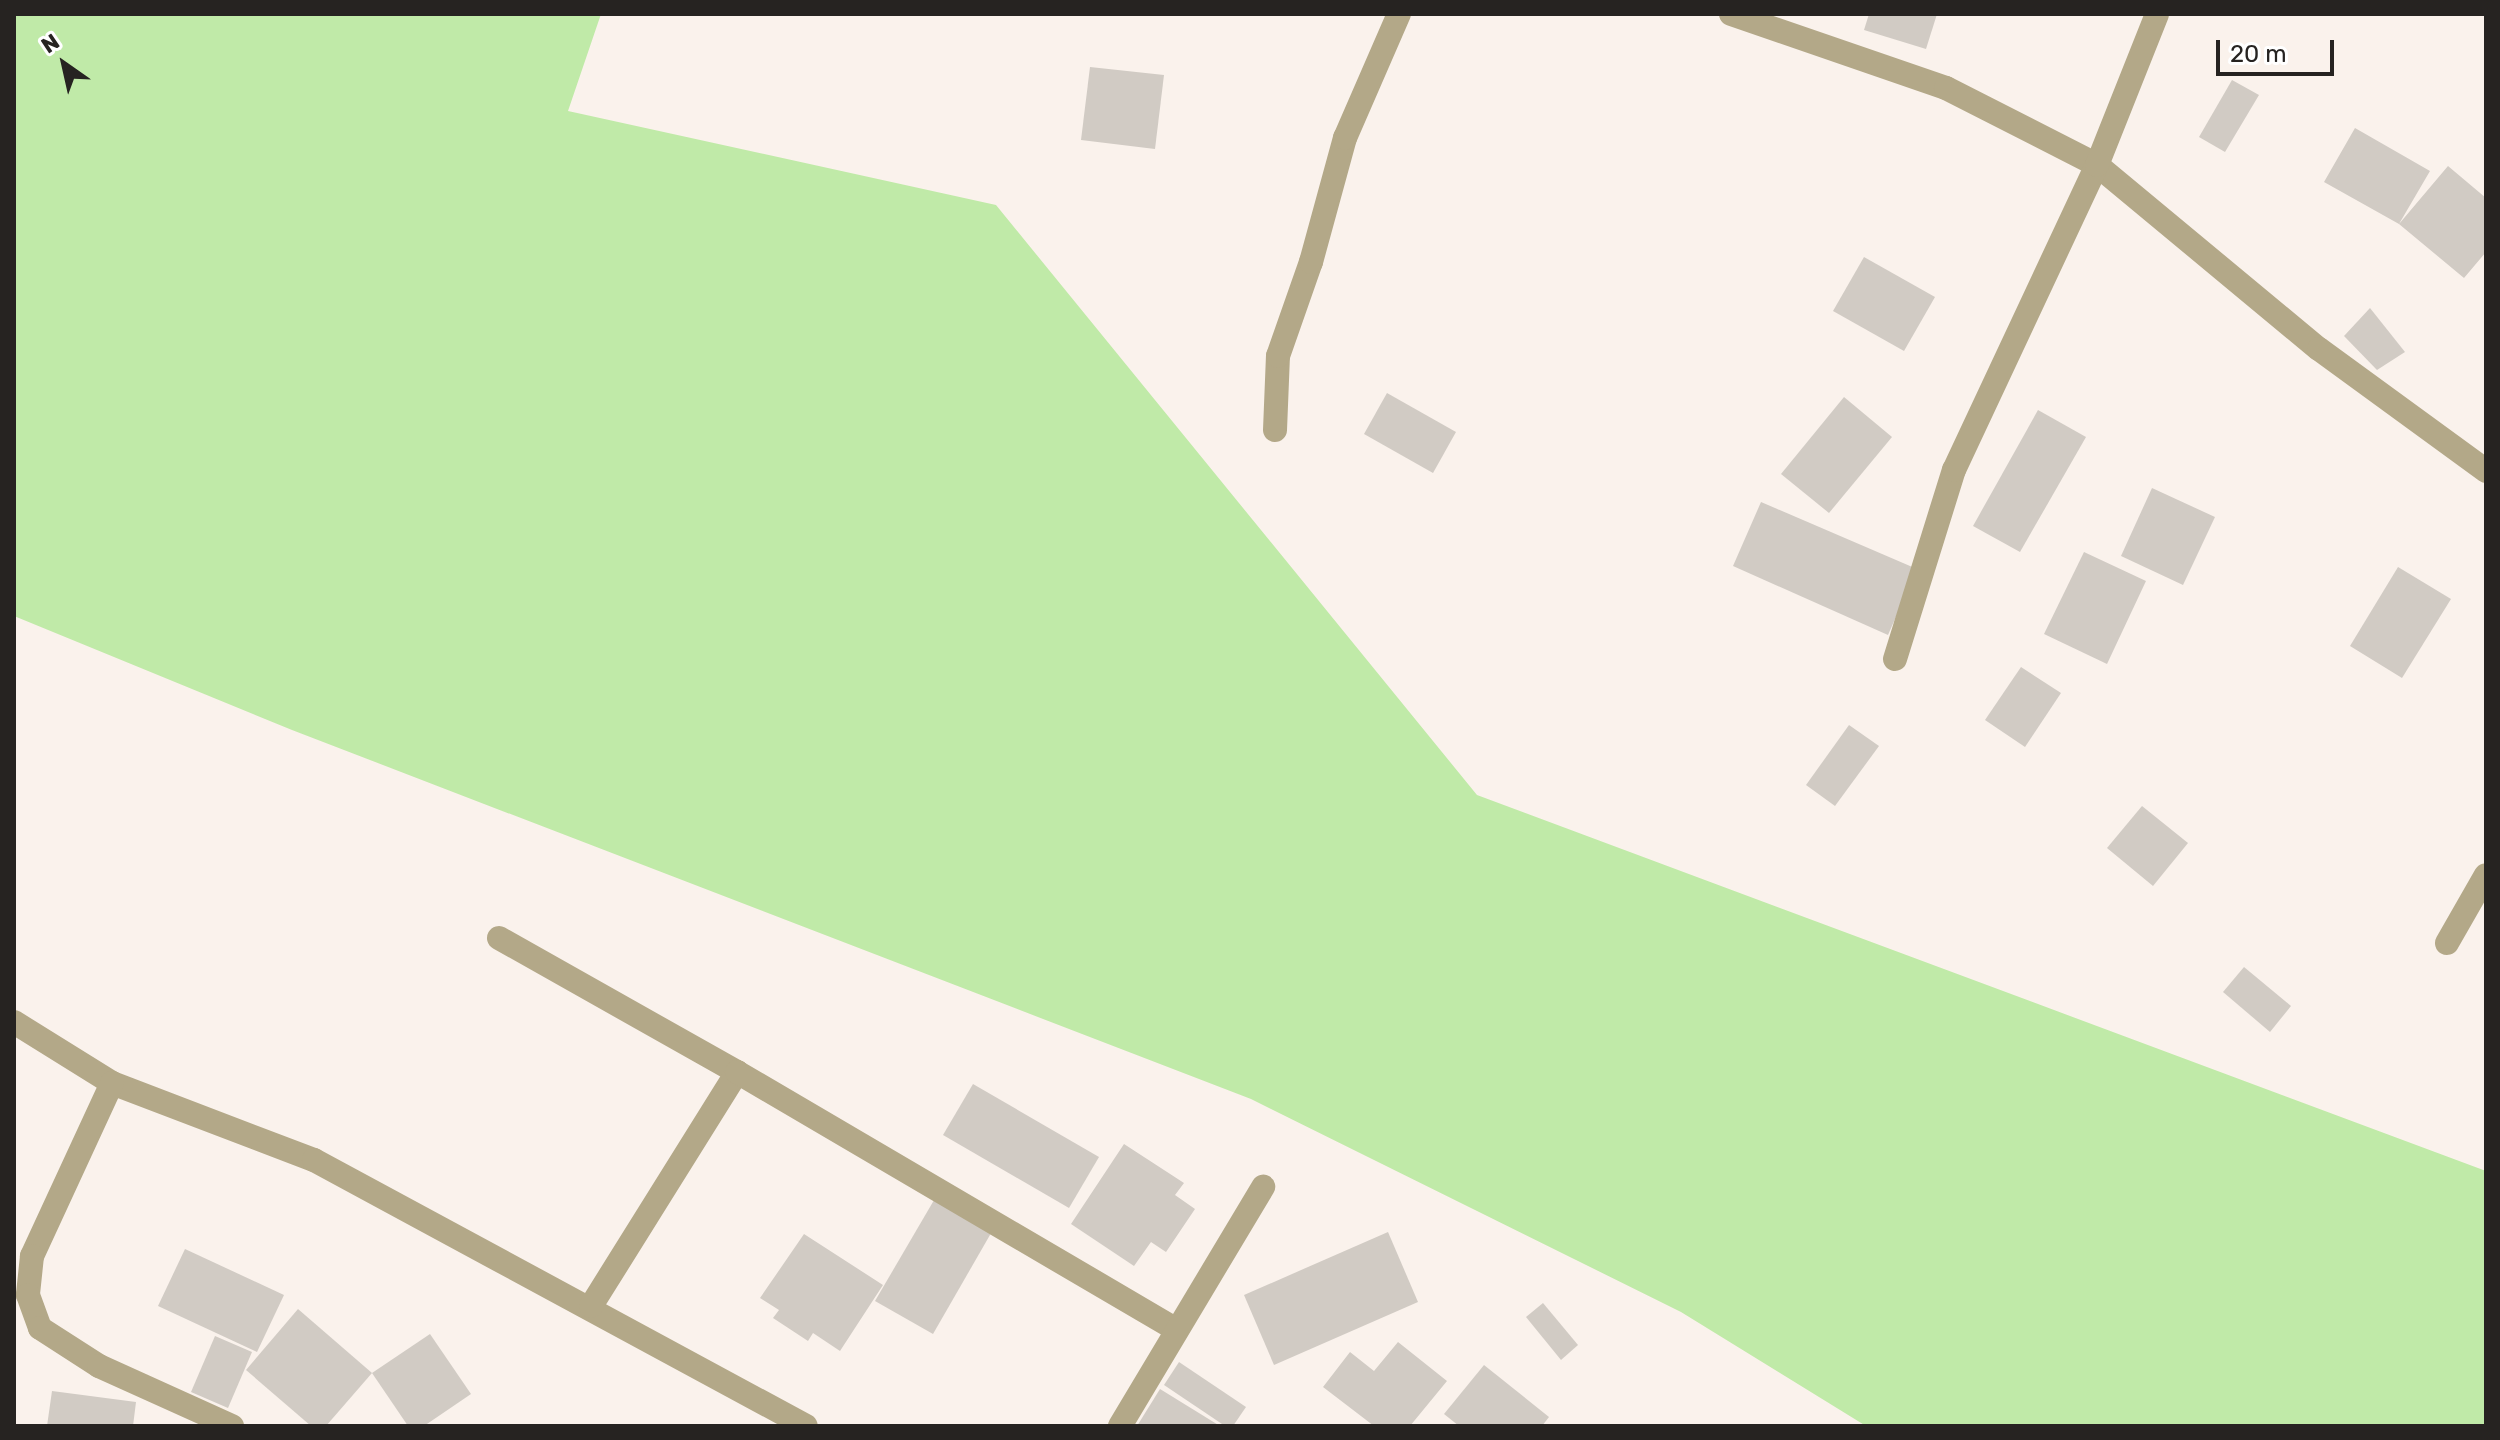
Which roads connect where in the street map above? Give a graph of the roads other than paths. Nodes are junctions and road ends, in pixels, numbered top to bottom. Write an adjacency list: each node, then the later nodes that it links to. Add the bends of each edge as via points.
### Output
1 (1399, 14): 5 (street, via 1345,138 1278,356)
2 (1731, 14): 4 (street, via 1946,88)
3 (2157, 14): 4 (street)
4 (2097, 165): 6 (street, via 2319,349); 7 (street, via 1954,470)
5 (1275, 430)
6 (2486, 471)
7 (1895, 659)
8 (2486, 875): 10 (street)
9 (499, 938): 12 (street)
10 (2447, 943)
11 (14, 1022): 13 (street)
12 (737, 1072): 15 (street); 16 (street)
13 (112, 1083): 15 (street, via 314,1160); 17 (street, via 32,1256 28,1295 40,1328 99,1366)
14 (1263, 1187): 16 (street)
15 (591, 1306): 18 (street)
16 (1177, 1330): 19 (street)
17 (232, 1426)
18 (806, 1426)
19 (1120, 1426)

